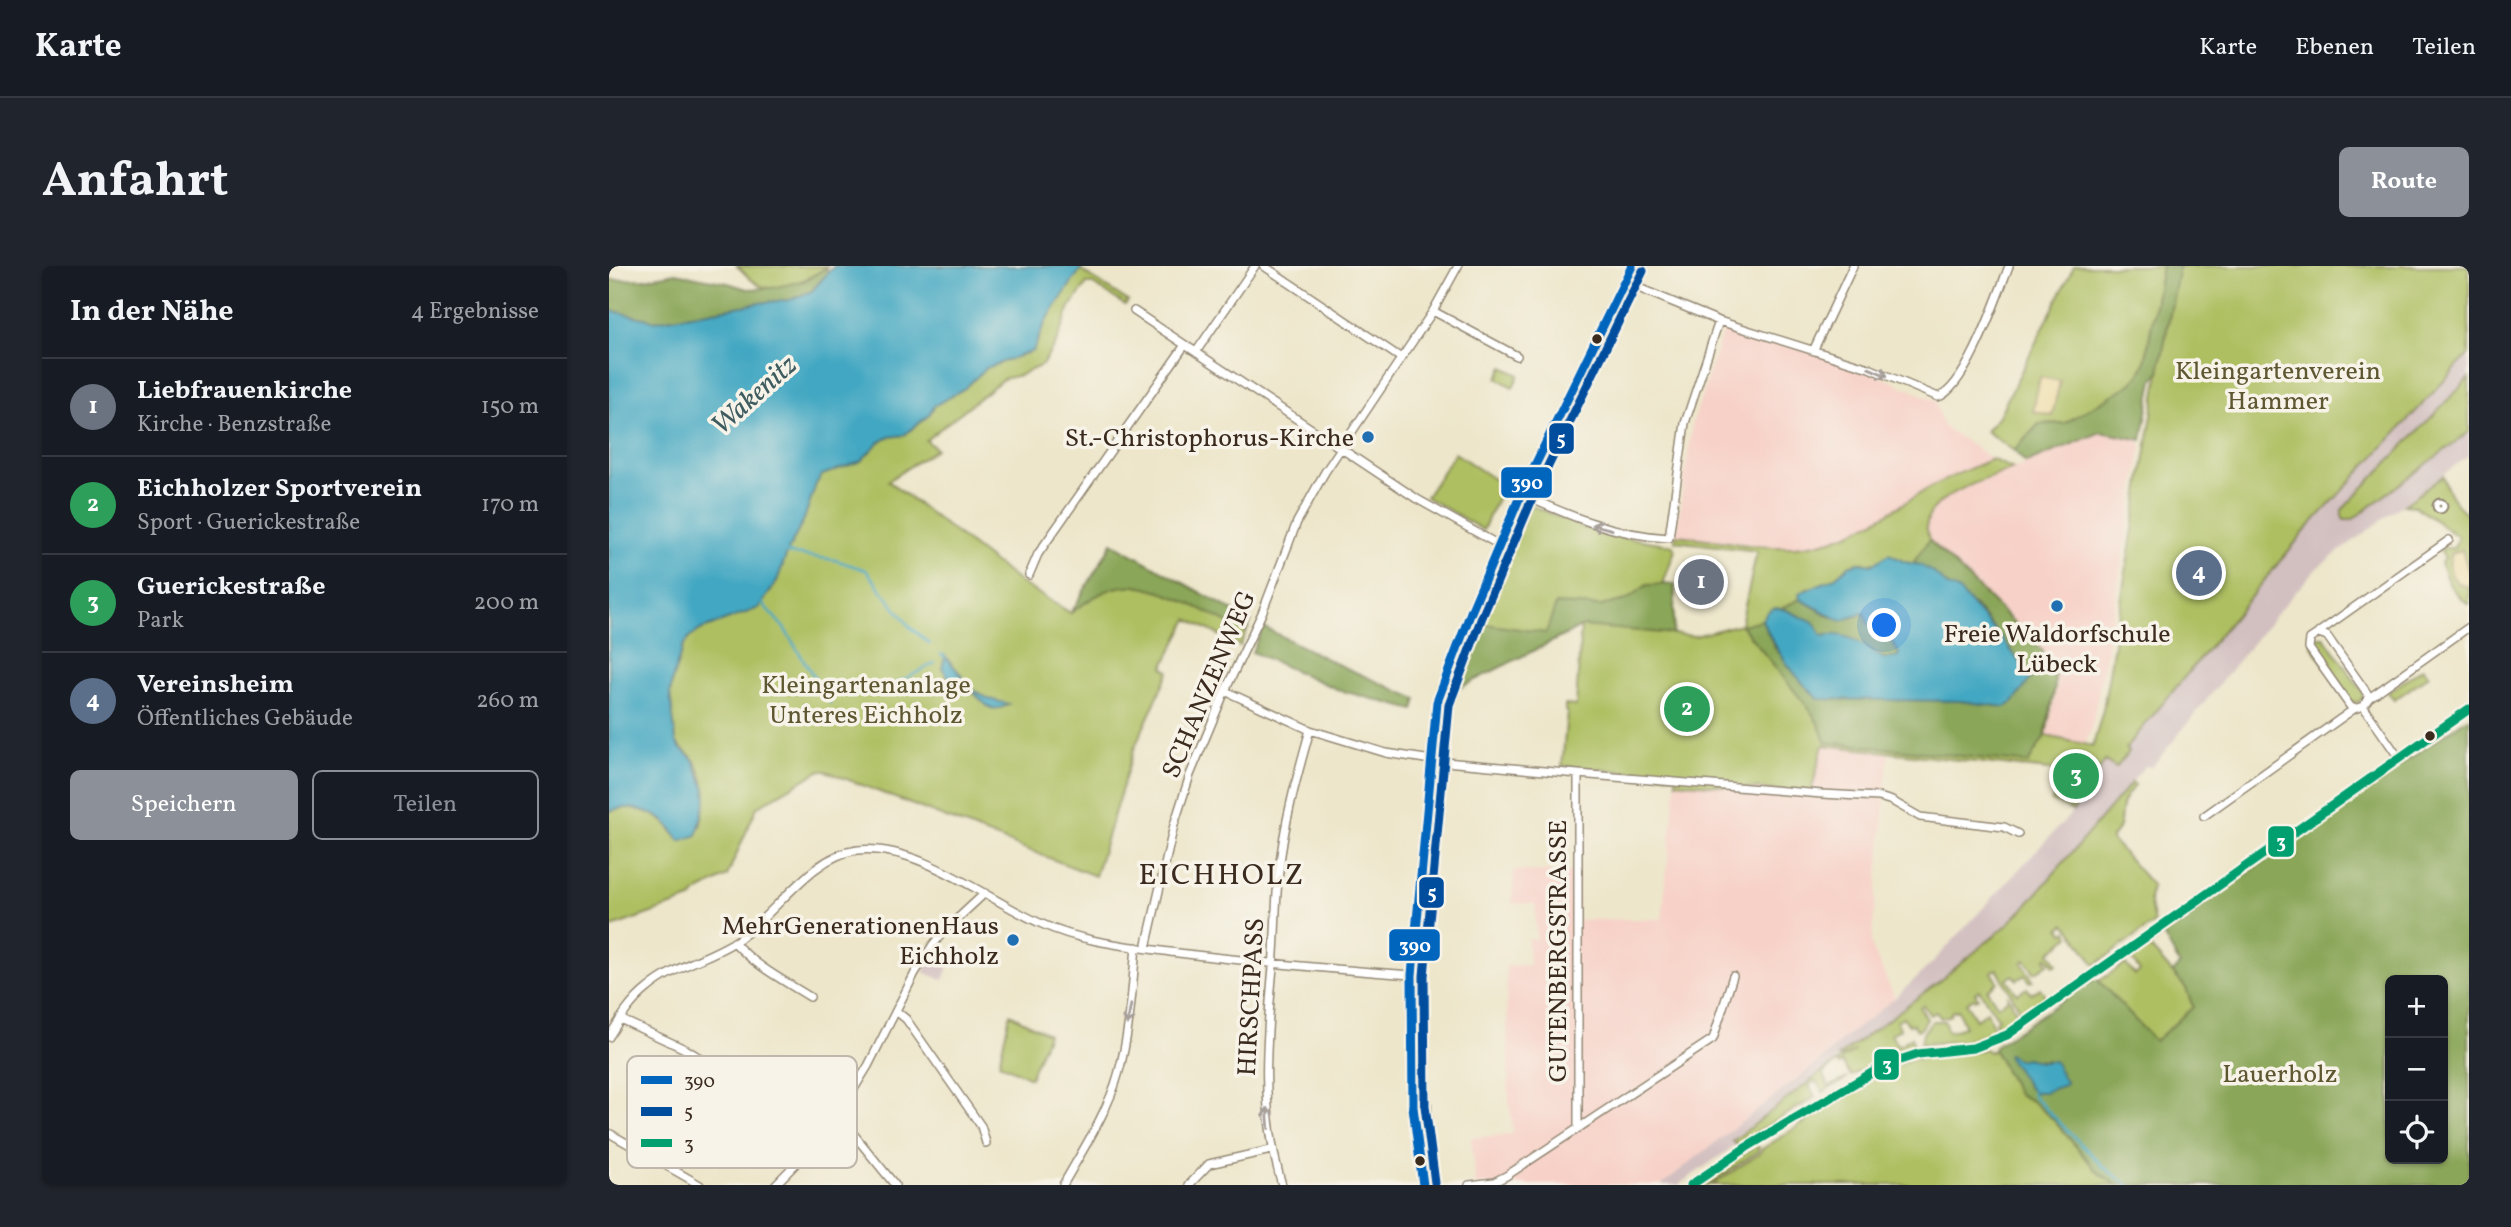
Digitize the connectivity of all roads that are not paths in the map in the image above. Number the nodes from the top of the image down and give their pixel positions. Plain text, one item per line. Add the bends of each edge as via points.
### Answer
1 (1255, 266) edge
2 (1264, 266) edge
3 (1458, 266) edge
4 (1632, 266) edge
5 (1853, 266) edge
6 (2009, 266) edge
7 (1624, 282) junction
8 (1134, 311) dead end
9 (1433, 311) junction
10 (1719, 321) junction
11 (1185, 345) junction
12 (1814, 349) junction
13 (1196, 352) junction
14 (1517, 356) dead end
15 (1401, 358) junction
16 (1340, 449) junction
17 (1521, 494) junction
18 (2449, 540) dead end
19 (1499, 545) junction
20 (1029, 575) dead end
21 (2469, 627) edge
22 (2319, 633) junction
23 (1225, 691) junction
24 (2369, 698) junction
25 (2363, 706) junction
26 (2354, 709) junction
27 (2469, 709) edge
28 (1310, 730) junction
29 (2399, 758) junction
30 (1430, 760) junction
31 (1443, 762) junction
32 (1578, 774) junction
33 (2204, 816) dead end
34 (2018, 834) dead end
35 (985, 893) junction
36 (734, 942) junction
37 (1136, 947) junction
38 (1146, 948) junction
39 (1273, 965) junction
40 (1412, 975) junction
41 (1733, 976) dead end
42 (810, 997) dead end
43 (896, 1012) junction
44 (619, 1019) junction
45 (609, 1037) edge
46 (697, 1056) edge
47 (857, 1084) edge
48 (1578, 1128) junction
49 (609, 1133) edge
50 (857, 1138) edge
51 (627, 1143) edge
52 (986, 1143) dead end
53 (1271, 1150) junction
54 (670, 1168) edge
55 (792, 1168) edge
56 (700, 1185) edge
57 (775, 1185) edge
58 (895, 1185) edge
59 (1063, 1185) edge
60 (1189, 1185) edge
61 (1282, 1185) edge
62 (1423, 1185) edge
63 (1434, 1185) edge
64 (1469, 1185) edge
65 (1691, 1185) edge

1 - 13 street
2 - 15 street
3 - 9 street, SCHANZENWEG
4 - 7 main road
5 - 12 street
12 -> 6 street via 1942,396 1967,365
7 - 10 street
7 - 17 main road
8 - 11 street
9 - 14 street
9 - 15 street, SCHANZENWEG
10 - 12 street
10 -> 17 street via 1685,423 1669,538 1591,524
11 - 13 street
11 - 20 street via 1038,554
13 - 16 street
15 - 16 street, SCHANZENWEG
16 - 19 street
16 - 23 street, SCHANZENWEG via 1297,522
17 - 19 main road
18 - 22 street
19 - 30 main road via 1440,690
21 - 24 street
22 - 24 street via 2327,636
22 - 26 street via 2310,639 2309,648
23 - 28 street
23 - 38 street, SCHANZENWEG via 1174,825
24 - 25 street
25 - 26 street
25 - 29 street
26 - 33 street
27 - 29 street
28 - 30 street via 1386,753
28 - 39 street, HIRSCHPASS via 1294,783 1278,873
29 - 65 street via 2007,1035 1973,1048 1918,1054 1885,1065
30 - 31 street
30 - 40 main road
31 - 32 street
31 - 63 street via 1424,1008
32 - 34 street via 1879,797 1920,817 2004,827
32 - 48 street, GUTENBERGSTRASSE
35 - 36 street via 904,857 858,850 819,867
35 - 37 street via 1056,930
35 - 43 street via 932,946
36 - 42 street via 761,967
36 - 44 street via 661,978
37 - 38 street
37 -> 59 street via 1118,1075
38 - 39 street
39 - 40 street
53 -> 39 street, HIRSCHPASS via 1266,1063
40 - 62 main road via 1413,1107
41 - 48 street via 1713,1039
43 - 47 street
43 - 52 street via 906,1019 981,1126
44 - 45 street
44 - 46 street
48 - 64 street via 1498,1181
49 - 51 street
50 - 58 street
53 - 60 street via 1209,1164
53 - 61 street, HIRSCHPASS
54 - 56 street
55 - 57 street

